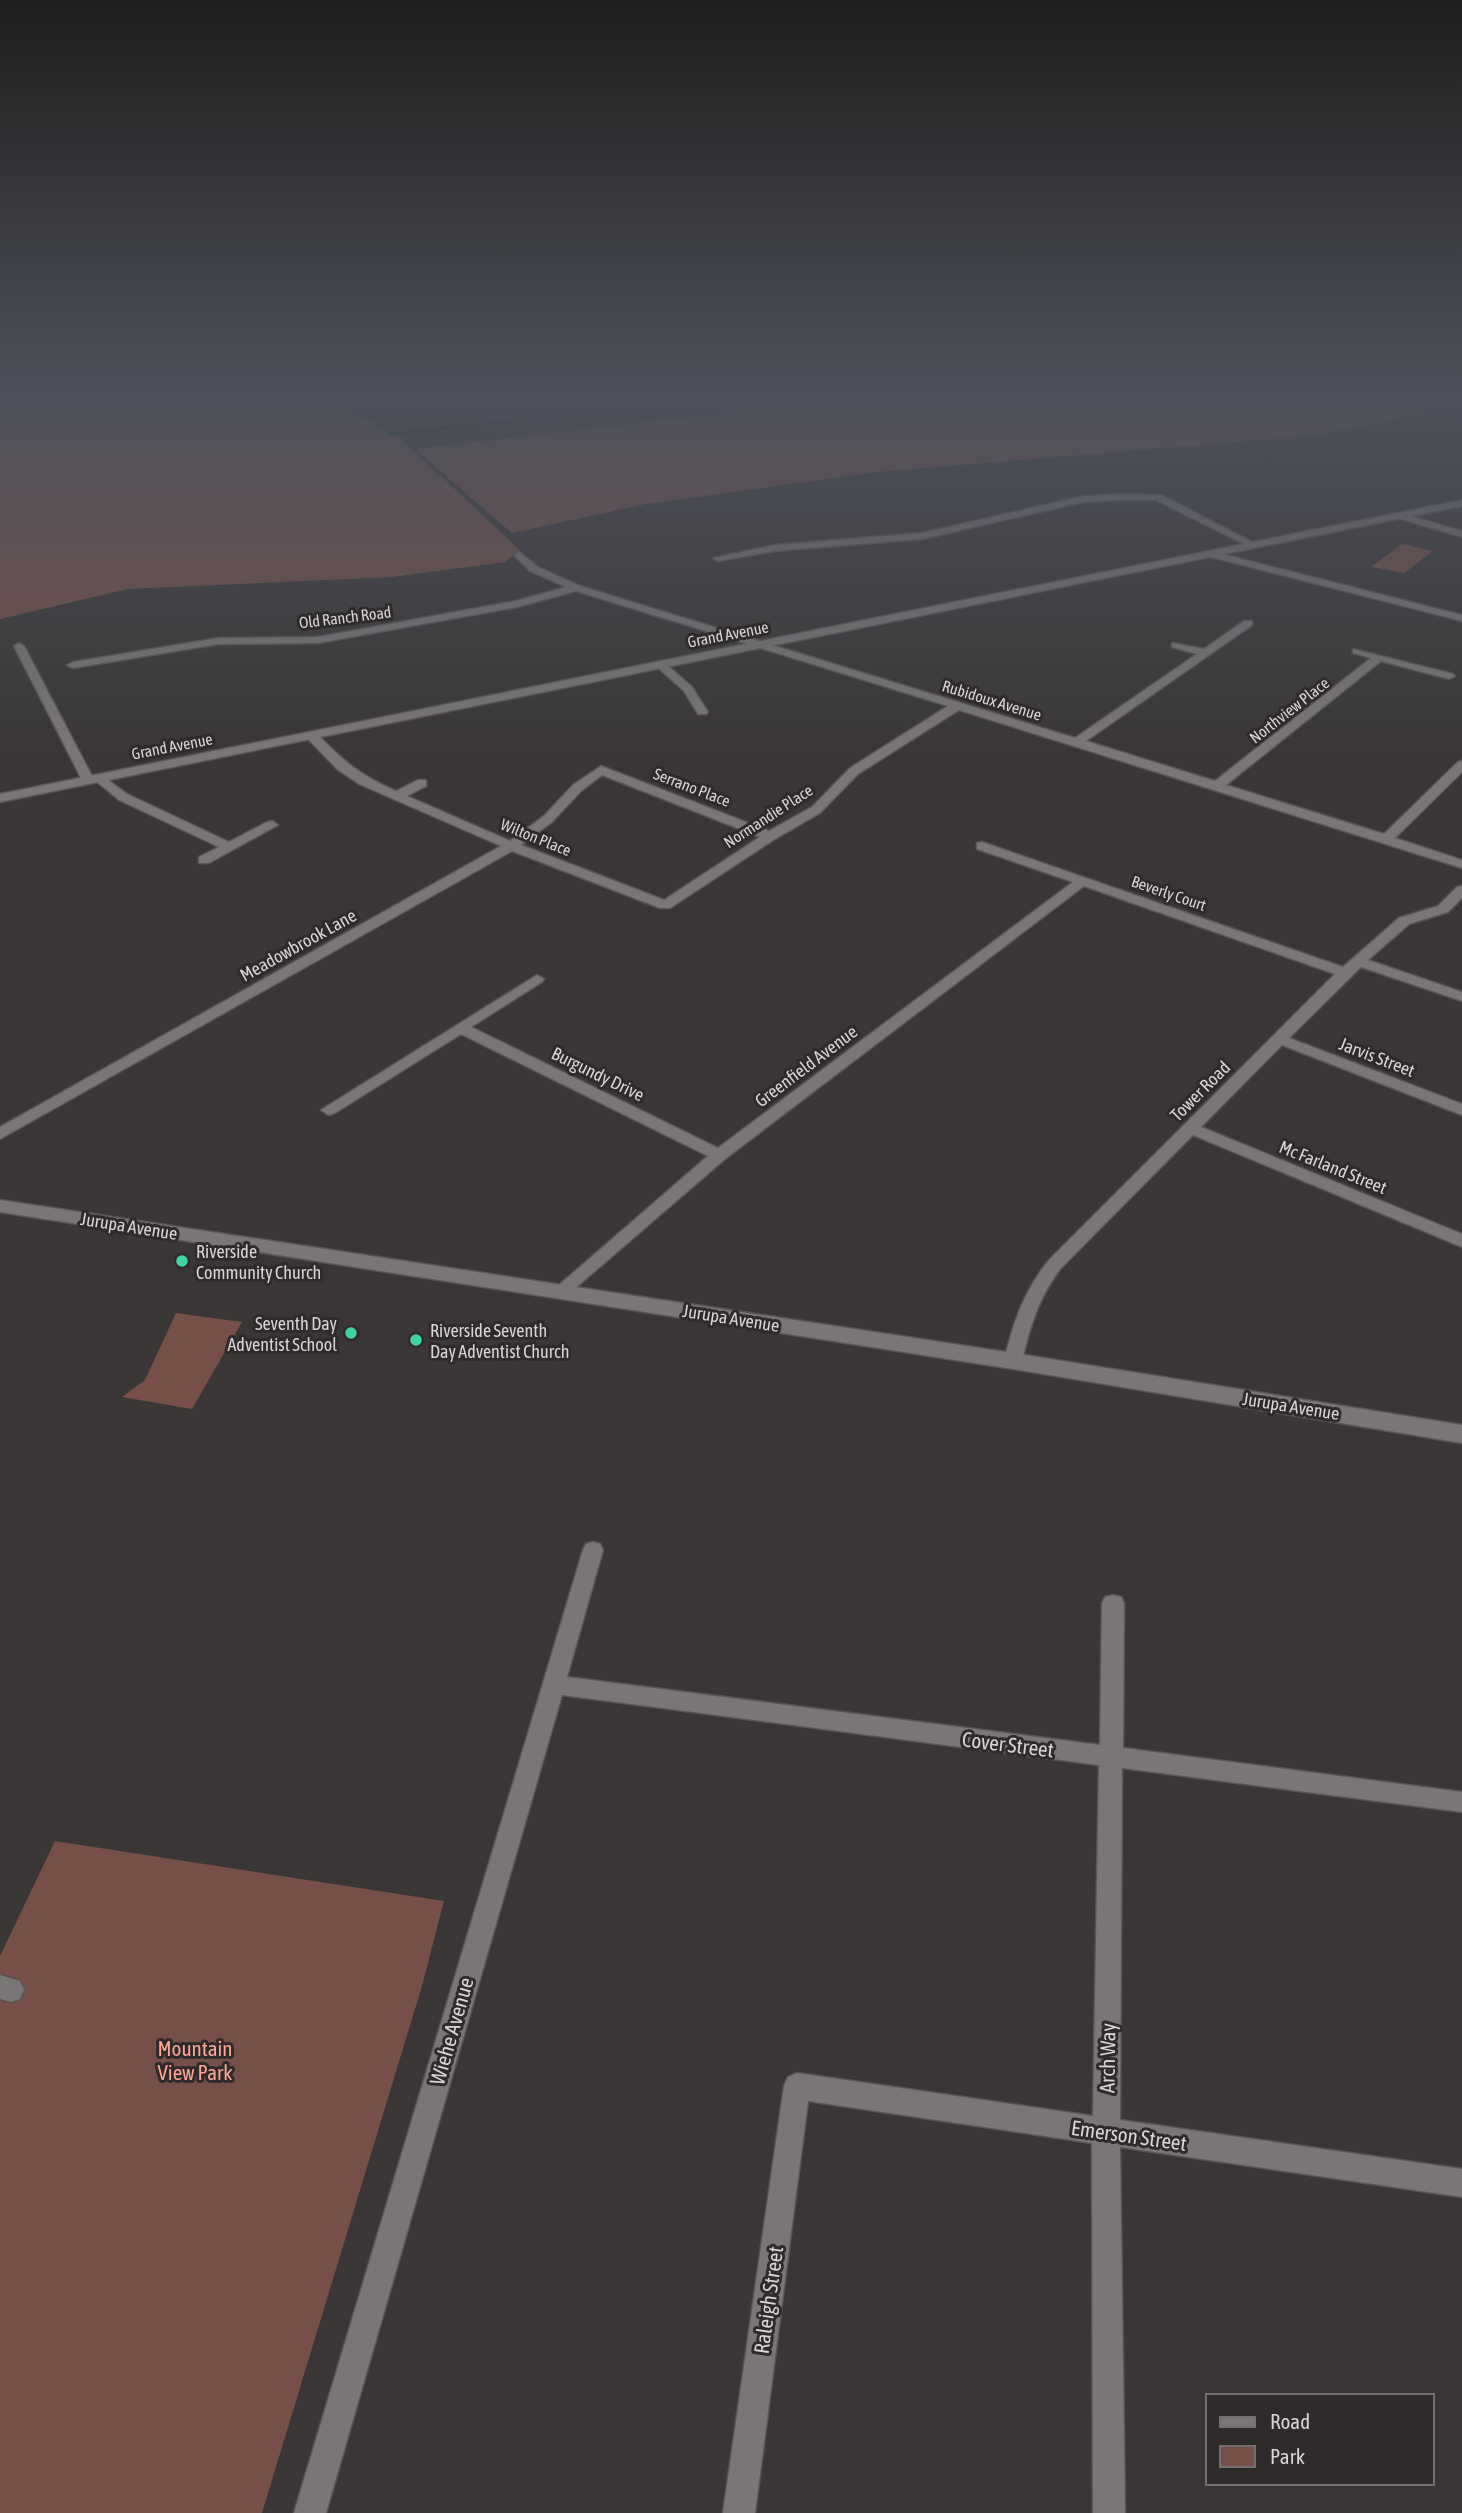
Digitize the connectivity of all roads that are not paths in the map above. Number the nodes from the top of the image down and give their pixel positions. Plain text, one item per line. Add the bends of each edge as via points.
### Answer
1 (1017, 514) edge
2 (1192, 514) edge
3 (1408, 514) edge
4 (1400, 516) junction
5 (1462, 534) edge
6 (1253, 545) junction
7 (1210, 554) junction
8 (519, 555) dead end
9 (718, 558) dead end
10 (576, 588) junction
11 (1462, 618) edge
12 (1248, 623) dead end
13 (763, 645) junction
14 (1176, 645) dead end
15 (19, 646) dead end
16 (1357, 651) dead end
17 (1206, 653) junction
18 (1379, 657) junction
19 (73, 665) dead end
20 (661, 665) junction
21 (1449, 676) dead end
22 (957, 706) junction
23 (702, 712) dead end
24 (312, 736) junction
25 (1076, 743) junction
26 (1462, 765) edge
27 (601, 770) joint
28 (94, 779) junction
29 (422, 783) dead end
30 (1217, 786) junction
31 (396, 796) junction
32 (0, 798) edge
33 (272, 825) dead end
34 (770, 836) junction
35 (1387, 839) junction
36 (511, 846) junction
37 (982, 846) dead end
38 (229, 848) junction
39 (204, 860) dead end
40 (1462, 864) edge
41 (1083, 881) junction
42 (1462, 890) edge
43 (665, 905) joint
44 (1358, 961) junction
45 (1345, 973) junction
46 (537, 979) dead end
47 (1462, 997) edge
48 (461, 1028) junction
49 (1279, 1039) junction
50 (329, 1110) dead end
51 (1462, 1110) edge
52 (1190, 1128) junction
53 (0, 1135) edge
54 (719, 1155) junction
55 (0, 1206) edge
56 (1462, 1241) edge
57 (560, 1292) junction
58 (1013, 1361) junction
59 (1462, 1434) edge
60 (593, 1550) dead end
61 (1113, 1603) dead end
62 (555, 1685) junction
63 (1112, 1758) junction
64 (1462, 1802) edge
65 (797, 2086) joint
66 (1106, 2132) junction
67 (1462, 2183) edge
68 (310, 2513) edge
69 (739, 2513) edge
70 (1109, 2513) edge

1 - 9 street via 922,536 775,548
2 - 6 street
3 - 4 street, Grand Avenue
4 - 5 street
4 - 6 street, Grand Avenue
6 - 7 street, Grand Avenue
7 - 11 street
7 - 13 street, Grand Avenue
8 - 10 street, Rubidoux Avenue via 534,569
10 - 13 street, Rubidoux Avenue
10 - 19 street, Old Ranch Road via 361,634 318,640 219,641
12 - 17 street
13 - 20 street, Grand Avenue
13 - 22 street, Rubidoux Avenue
14 - 17 street
15 - 28 street
16 - 18 street
17 - 25 street
18 - 21 street
18 - 30 street, Northview Place
20 - 23 street via 688,689
20 - 24 street, Grand Avenue
22 - 25 street, Rubidoux Avenue
22 - 34 street, Normandie Place via 854,771 816,810
24 - 28 street, Grand Avenue
24 - 31 street, Wilton Place via 352,774
25 - 30 street, Rubidoux Avenue
26 - 35 street
27 - 34 street, Serrano Place
27 - 36 street, Meadowbrook Lane
28 - 32 street, Grand Avenue
28 - 38 street
29 - 31 street
30 - 35 street, Rubidoux Avenue
31 - 36 street, Wilton Place
33 - 38 street
34 - 43 street, Normandie Place
35 - 40 street, Rubidoux Avenue
36 - 43 street, Wilton Place
36 - 53 street, Meadowbrook Lane
37 - 41 street, Beverly Court
38 - 39 street
41 - 45 street, Beverly Court
41 - 54 street, Greenfield Avenue
42 - 44 street, Tower Road via 1443,909 1404,921
44 - 45 street, Tower Road
44 - 47 street
45 - 49 street, Tower Road
46 - 48 street
48 - 50 street
48 - 54 street, Burgundy Drive
49 - 51 street, Jarvis Street
49 - 52 street, Tower Road
52 - 56 street, Mc Farland Street
52 - 58 street, Tower Road via 1038,1285 1026,1308
54 - 57 street, Greenfield Avenue
55 - 57 street, Jurupa Avenue
57 - 58 street, Jurupa Avenue
58 - 59 street, Jurupa Avenue
60 - 62 street, Wiehe Avenue
61 - 63 street, Arch Way
62 - 63 street, Cover Street
62 - 68 street, Wiehe Avenue
63 - 64 street, Cover Street
63 - 66 street, Arch Way
65 - 66 street, Emerson Street
65 - 69 street, Raleigh Street
66 - 67 street, Emerson Street
66 - 70 street, Arch Way

